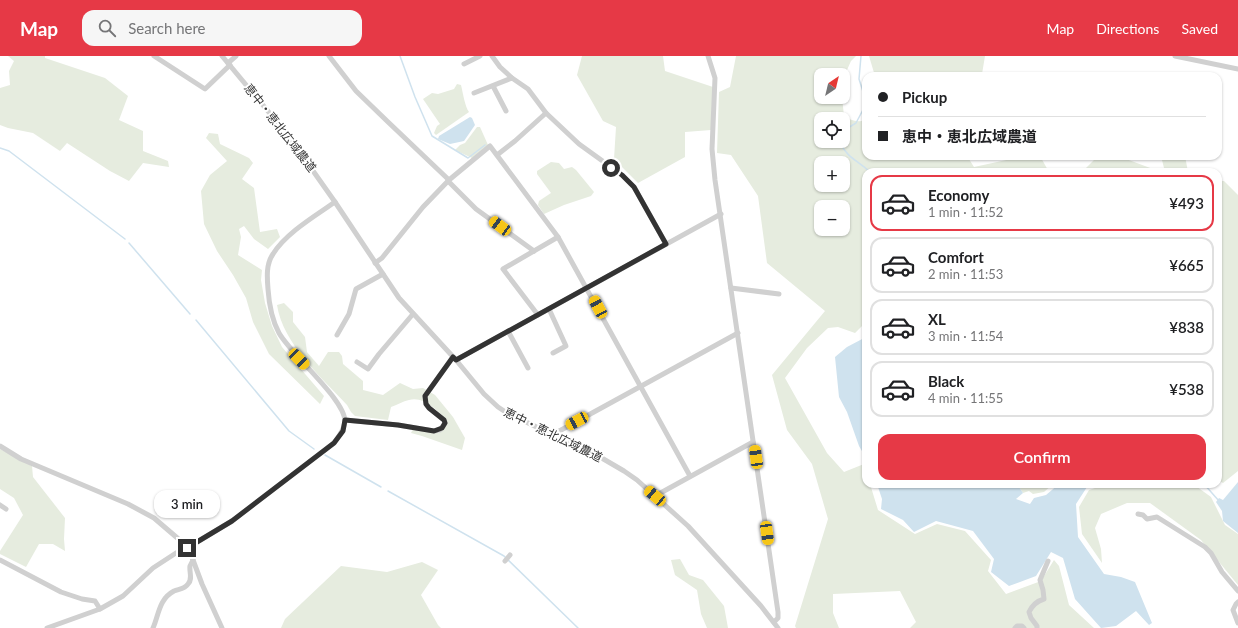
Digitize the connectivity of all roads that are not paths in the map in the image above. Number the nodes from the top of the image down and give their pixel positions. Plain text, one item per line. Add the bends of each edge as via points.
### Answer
1 (154, 56) edge
2 (222, 56) edge
3 (236, 56) edge
4 (329, 56) edge
5 (480, 56) edge
6 (492, 56) edge
7 (708, 56) edge
8 (1175, 56) edge
9 (229, 64) junction
10 (464, 64) dead end
11 (1238, 69) edge
12 (512, 78) junction
13 (492, 86) junction
14 (474, 93) dead end
15 (506, 111) dead end
16 (546, 113) junction
17 (497, 155) junction
18 (448, 181) junction
19 (335, 202) junction
20 (721, 214) junction
21 (558, 237) junction
22 (666, 244) junction
23 (534, 251) junction
24 (375, 263) junction
25 (383, 274) junction
26 (731, 288) junction
27 (586, 289) junction
28 (779, 294) dead end
29 (549, 309) junction
30 (413, 314) junction
31 (538, 314) junction
32 (508, 331) junction
33 (738, 333) junction
34 (337, 335) dead end
35 (553, 353) dead end
36 (455, 359) junction
37 (357, 362) dead end
38 (528, 368) dead end
39 (640, 387) junction
40 (345, 420) junction
41 (552, 435) junction
42 (754, 442) junction
43 (0, 446) edge
44 (690, 476) junction
45 (655, 496) junction
46 (0, 505) edge
47 (6, 509) dead end
48 (1138, 514) dead end
49 (187, 548) junction
50 (509, 555) dead end
51 (0, 560) edge
52 (193, 560) junction
53 (505, 561) dead end
54 (1048, 561) dead end
55 (1238, 591) edge
56 (1238, 602) edge
57 (100, 609) junction
58 (774, 622) junction
59 (1238, 623) edge
60 (47, 628) edge
61 (153, 628) edge
62 (222, 628) edge
63 (778, 628) edge
64 (1015, 628) edge
65 (1024, 628) edge
66 (1037, 628) edge

1 - 9 street via 205,89
2 - 9 street, 恵中・恵北広域農道
3 - 9 street
4 - 18 street via 356,90
5 - 10 street
6 - 12 street
7 - 20 street via 715,78 712,149
8 - 11 street
9 - 19 street, 恵中・恵北広域農道 via 287,134
12 - 13 street
12 - 16 street via 528,89
13 - 14 street
13 - 15 street
16 - 17 street
16 - 22 street via 579,144 622,175 634,187
17 - 18 street via 490,146
17 - 21 street
18 - 23 street via 476,209
18 - 24 street
19 - 24 street, 恵中・恵北広域農道
19 - 40 street via 293,232 278,247 270,259 267,276 268,297 279,333 337,401
20 - 22 street
20 - 26 street
21 - 23 street
21 - 27 street
22 - 27 street
23 - 31 street via 503,269
24 - 25 street, 恵中・恵北広域農道
25 - 30 street, 恵中・恵北広域農道
25 - 34 street via 356,289 349,314
26 - 28 street
26 - 33 street
27 - 29 street
27 - 39 street
29 - 31 street
29 - 35 street via 566,346
30 - 36 street, 恵中・恵北広域農道
30 - 37 street via 368,369
31 - 32 street
32 - 36 street
32 - 38 street
33 - 39 street
33 - 42 street
36 - 40 street via 425,396 429,408 444,420 445,423 440,430
36 - 41 street, 恵中・恵北広域農道 via 498,407
39 - 41 street
39 - 44 street
40 - 49 street via 343,431 334,443 232,521
41 - 45 street, 恵中・恵北広域農道 via 624,471
42 - 44 street
42 - 58 street via 778,612 778,618
43 - 49 street via 21,458 143,511
44 - 45 street
45 - 58 street, 恵中・恵北広域農道 via 688,526
46 - 47 street
48 - 55 street via 1147,519 1157,517 1206,547
49 - 52 street
49 - 57 street via 152,568 123,596
50 - 53 street
51 - 57 street via 61,592 95,601
52 - 61 street via 189,584 169,594 164,600
52 - 62 street
54 - 66 street via 1040,580 1044,599 1038,601 1029,612
56 - 59 street via 1233,610
57 - 60 street
58 - 63 street, 恵中・恵北広域農道
64 - 65 street

